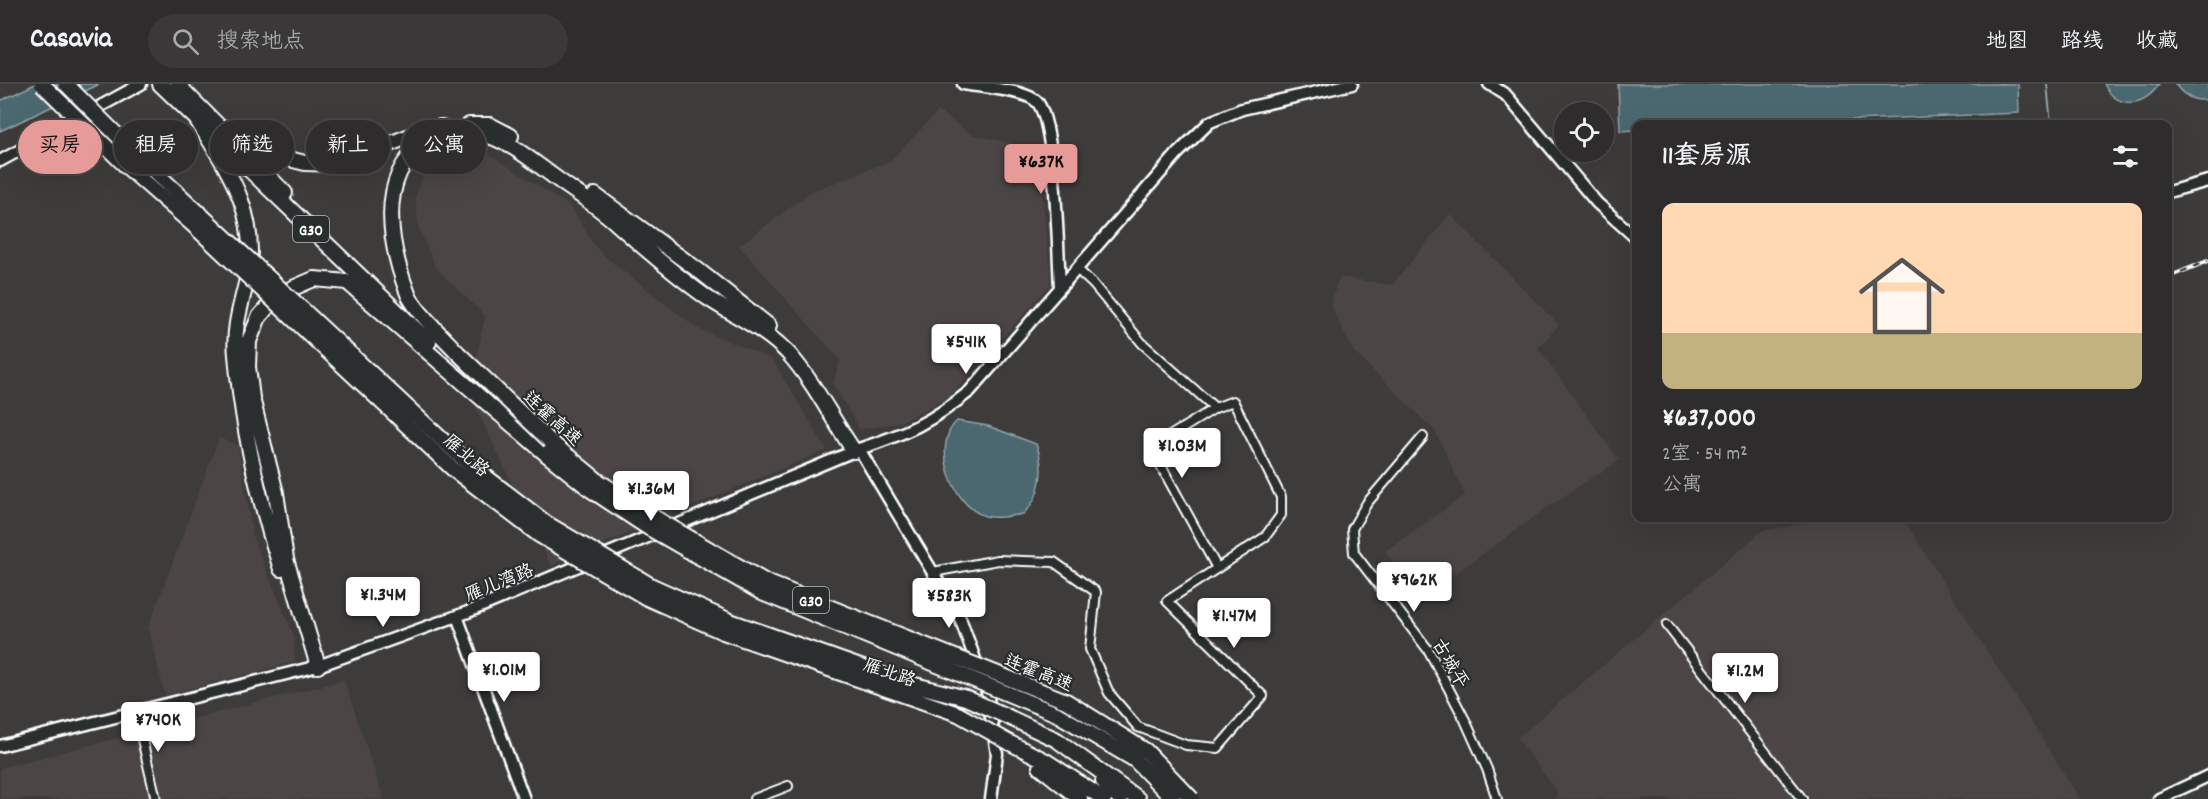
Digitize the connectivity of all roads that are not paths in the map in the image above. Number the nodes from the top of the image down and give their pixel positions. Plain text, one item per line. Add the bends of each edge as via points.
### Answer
1 (42, 84) edge
2 (66, 84) edge
3 (141, 84) edge
4 (160, 84) edge
5 (963, 84) edge
6 (1352, 84) edge
7 (1489, 84) edge
8 (178, 90) edge
9 (196, 120) edge
10 (214, 120) edge
11 (198, 122) edge
12 (198, 123) edge
13 (294, 160) edge
14 (0, 161) edge
15 (267, 174) edge
16 (2208, 181) edge
17 (2172, 191) edge
18 (1632, 234) edge
19 (1077, 270) junction
20 (1060, 288) junction
21 (450, 359) junction
22 (1215, 408) junction
23 (1423, 437) dead end
24 (856, 450) junction
25 (1217, 568) junction
26 (933, 572) junction
27 (457, 616) junction
28 (1667, 625) dead end
29 (314, 668) junction
30 (136, 714) junction
31 (1004, 715) junction
32 (1010, 742) junction
33 (0, 746) edge
34 (2208, 776) edge
35 (788, 786) dead end
36 (156, 799) edge
37 (524, 799) edge
38 (754, 799) edge
39 (991, 799) edge
40 (1071, 799) edge
41 (1080, 799) edge
42 (1104, 799) edge
43 (1120, 799) edge
44 (1138, 799) edge
45 (1173, 799) edge
46 (1192, 799) edge
47 (1497, 799) edge
48 (1802, 799) edge
49 (2158, 799) edge

1 - 32 highway, 雁北路, bridge via 454,470 539,535 645,597 723,632 958,714
2 - 31 highway, 雁北路, bridge via 464,460 546,524 652,586 730,621 903,682 966,698
3 - 14 main road
4 - 8 highway, 连霍高速 / G30
5 - 20 main road via 1028,95 1037,102 1045,126 1055,191
6 - 19 main road, 雁儿湾路 via 1242,109 1210,122 1178,153
7 - 18 main road via 1506,95 1597,203
8 - 9 highway, 连霍高速 / G30
8 - 10 highway, 连霍高速 / G30
11 - 21 highway, 连霍高速 / G30
12 - 29 highway via 235,182 247,217 247,279 235,325 239,384 260,497
13 - 24 highway via 338,164 438,128 490,125 507,133 698,270 785,340 812,374
15 - 21 highway, 连霍高速 / G30
16 - 17 main road
19 - 20 main road, 雁儿湾路
19 - 22 street via 1142,344
20 - 24 main road, 雁儿湾路 via 970,391 953,405 910,432
21 - 24 highway via 408,297 394,244 391,204 399,174 417,149 432,137 460,131 496,138 521,153 706,296 756,325 801,370
21 - 29 highway via 347,282 314,279 279,294 259,317 249,341 252,398
21 - 45 highway, 连霍高速 / G30, bridge via 546,454 646,527 762,593 1057,714 1135,760
21 - 46 highway, 连霍高速 / G30, bridge via 597,480 650,515 766,582 1066,701 1146,751
22 - 25 street via 1154,446 1155,455
22 - 25 street via 1233,401 1281,498 1281,515 1265,537
23 - 47 street, 古城平 via 1367,503 1352,529 1354,554 1428,651 1465,720
24 - 26 main road via 874,471
24 - 27 main road, 雁儿湾路
25 - 26 street via 1167,601 1263,696 1218,748 1186,746 1138,727 1109,693 1090,649 1096,592 1054,562 998,560
26 - 39 main road via 960,618 987,692 997,754
27 - 29 main road, 雁儿湾路
27 - 37 main road
28 - 48 street
29 - 30 main road, 雁儿湾路
30 - 33 main road, 雁儿湾路
30 - 36 street
31 - 43 highway via 1104,781
31 - 44 highway via 1057,740
32 - 40 highway
32 - 41 highway
32 - 42 highway
34 - 49 main road
35 - 38 street

